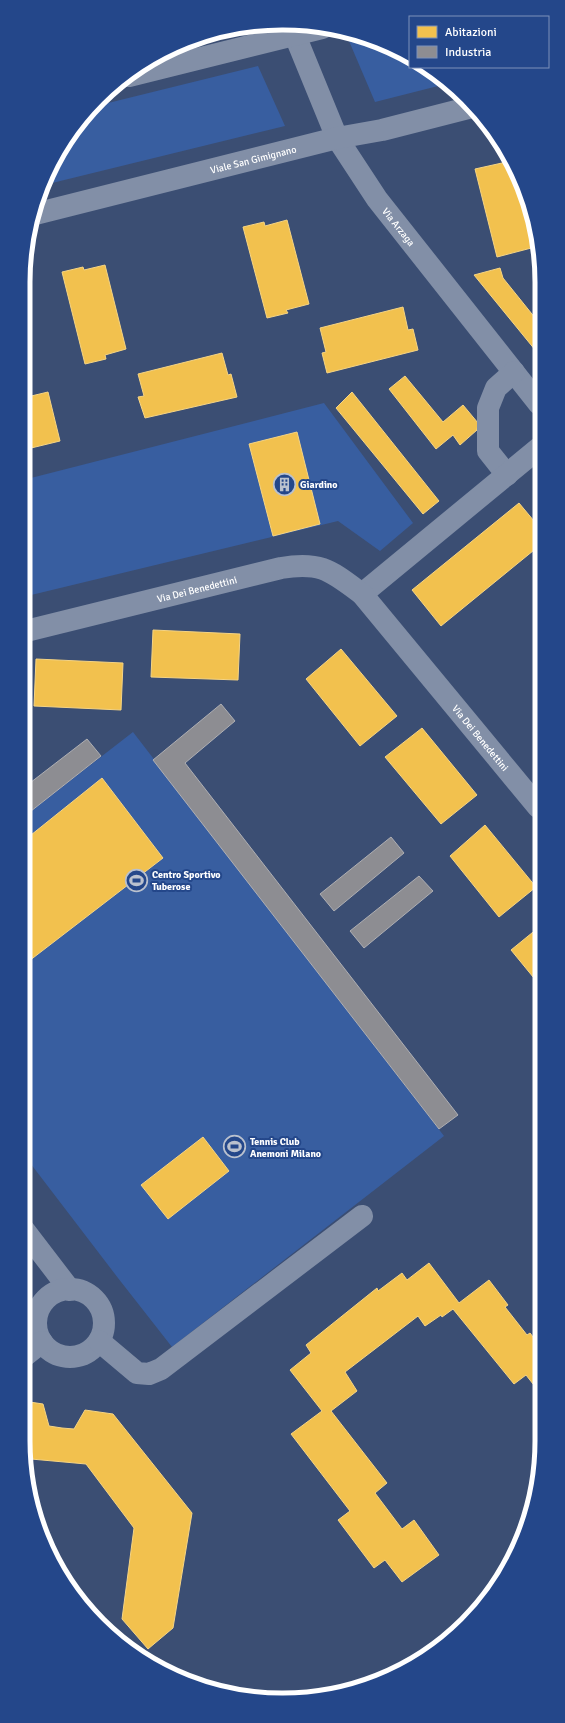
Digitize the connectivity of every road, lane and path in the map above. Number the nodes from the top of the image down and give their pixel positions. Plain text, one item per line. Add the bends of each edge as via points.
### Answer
1 (293, 31) edge
2 (144, 72) edge
3 (466, 109) edge
4 (337, 138) junction
5 (40, 213) edge
6 (514, 372) junction
7 (535, 399) edge
8 (535, 451) edge
9 (507, 475) junction
10 (362, 594) junction
11 (30, 630) edge
12 (535, 803) edge
13 (362, 1216) dead end
14 (30, 1238) edge
15 (70, 1290) junction
16 (99, 1341) junction
17 (42, 1342) junction
18 (30, 1351) edge

1 - 2 street
1 - 4 street, Via Arzaga
3 - 4 street, Viale San Gimignano
4 - 5 street, Viale San Gimignano
4 - 6 street, Via Arzaga via 377,199
6 - 7 street, Via Arzaga
6 - 9 street via 496,388 488,408 488,451
8 - 9 street
9 - 10 street
10 - 11 street, Via Dei Benedettini via 331,571 314,565 298,565
10 - 12 street, Via Dei Benedettini
13 - 16 street via 161,1369 149,1374 138,1373
14 - 15 street
15 - 16 street via 90,1296 101,1309 104,1326
15 - 17 street via 56,1293 41,1307 36,1327
16 - 17 street via 86,1353 70,1357 55,1353
17 - 18 street

